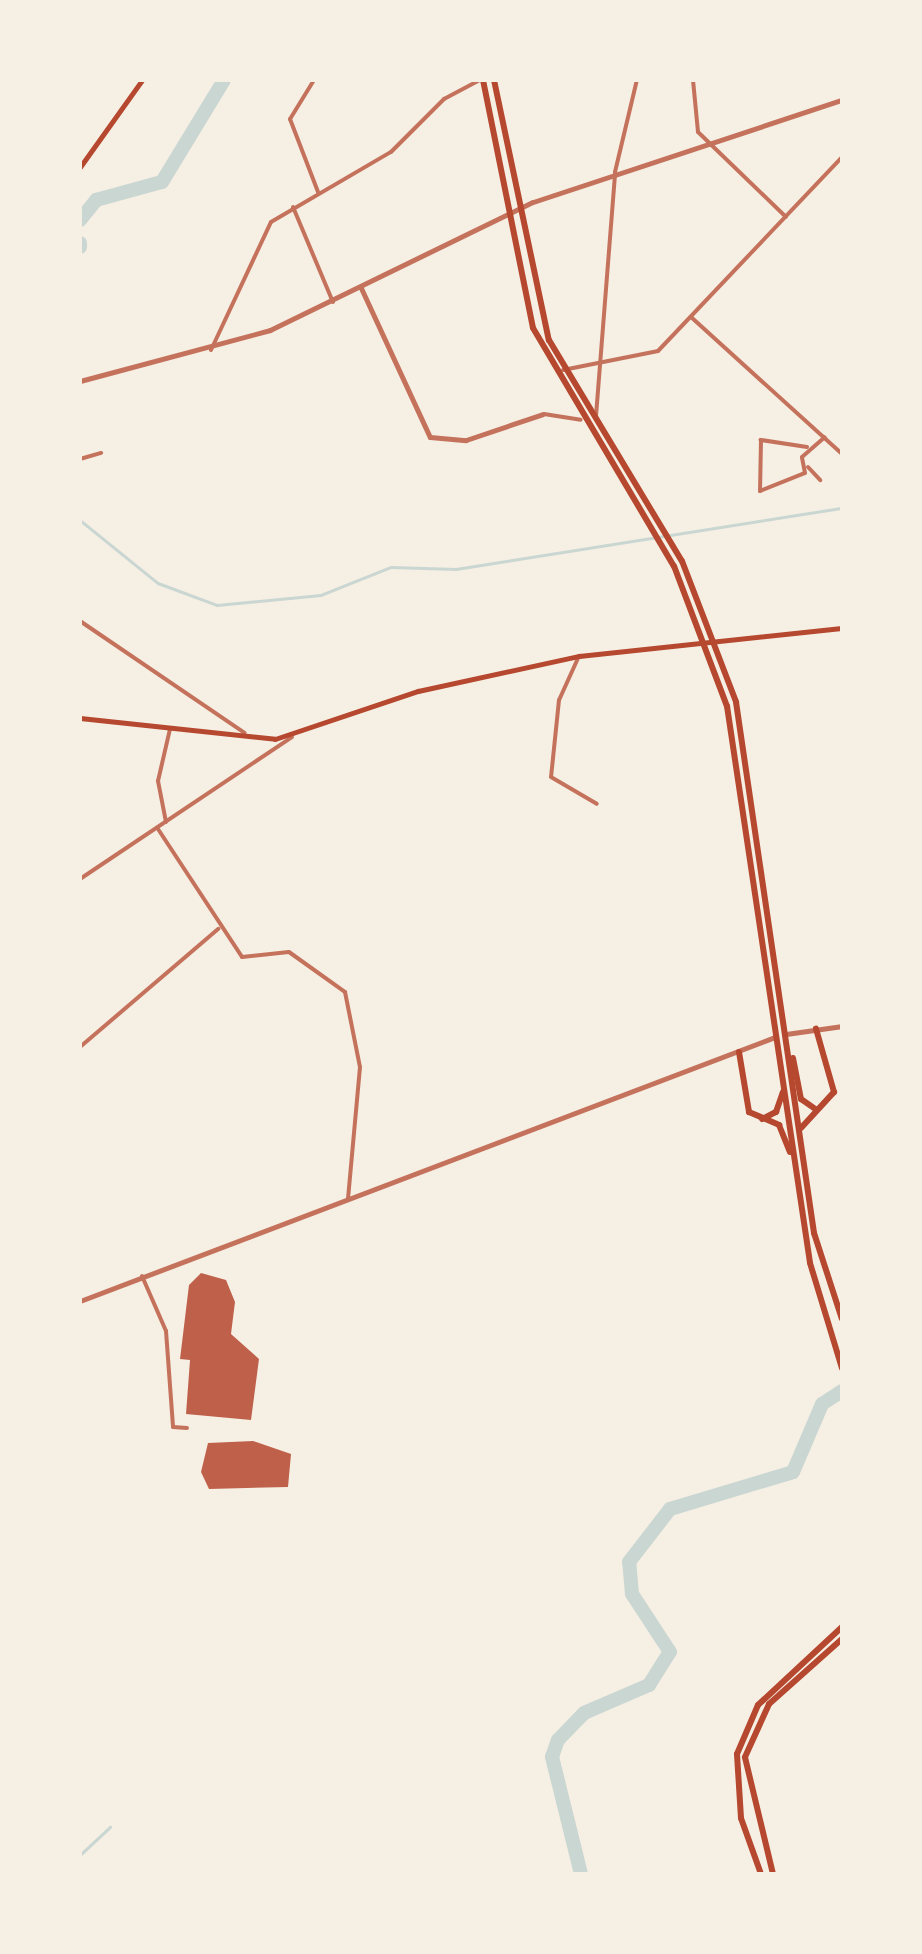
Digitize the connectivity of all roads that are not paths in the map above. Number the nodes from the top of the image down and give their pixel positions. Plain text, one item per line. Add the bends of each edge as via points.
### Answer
1 (142, 80) edge
2 (314, 80) edge
3 (481, 80) edge
4 (494, 80) edge
5 (638, 80) edge
6 (693, 80) edge
7 (842, 100) edge
8 (709, 142) junction
9 (842, 157) edge
10 (80, 166) edge
11 (615, 172) junction
12 (318, 192) junction
13 (293, 207) junction
14 (518, 208) junction
15 (506, 214) junction
16 (786, 218) junction
17 (360, 288) junction
18 (334, 302) junction
19 (691, 317) junction
20 (211, 350) junction
21 (604, 364) junction
22 (563, 370) junction
23 (80, 381) edge
24 (544, 414) joint
25 (581, 420) junction
26 (595, 421) junction
27 (825, 437) junction
28 (807, 447) junction
29 (101, 453) dead end
30 (842, 454) edge
31 (80, 459) edge
32 (808, 467) junction
33 (820, 480) dead end
34 (80, 621) edge
35 (842, 628) edge
36 (706, 638) junction
37 (717, 638) junction
38 (579, 656) junction
39 (80, 718) edge
40 (170, 729) junction
41 (292, 737) junction
42 (253, 739) junction
43 (597, 804) dead end
44 (166, 824) junction
45 (158, 829) junction
46 (80, 879) edge
47 (218, 929) junction
48 (779, 1018) junction
49 (842, 1026) edge
50 (816, 1029) junction
51 (80, 1046) edge
52 (786, 1047) junction
53 (738, 1052) junction
54 (784, 1088) junction
55 (822, 1110) junction
56 (760, 1119) junction
57 (800, 1134) junction
58 (796, 1166) junction
59 (348, 1199) junction
60 (142, 1276) junction
61 (80, 1301) edge
62 (842, 1319) edge
63 (842, 1368) edge
64 (187, 1428) dead end
65 (842, 1627) edge
66 (842, 1639) edge
67 (762, 1874) edge
68 (773, 1874) edge

1 - 10 main road
2 - 12 street via 290,119
3 - 12 street via 444,98 391,152
3 - 15 highway
4 - 14 highway
5 - 11 street
6 - 8 street via 698,132
7 - 8 street
8 - 11 street
8 - 16 street
9 - 16 street
11 - 14 street
11 - 21 street
12 - 13 street
13 - 18 street
13 - 20 street via 257,242
14 - 15 street
14 - 22 highway
15 - 17 street
15 - 25 highway via 533,328
16 - 19 street
17 - 18 street
17 - 24 street via 441,444
18 - 20 street
19 - 21 street via 646,358
19 - 27 street
20 - 23 street
21 - 22 street
21 - 26 street
22 - 26 highway
24 - 25 street
25 - 36 highway via 674,566
26 - 37 highway via 668,534
27 - 28 street
27 - 30 street
28 - 32 street
28 - 32 street via 761,440 760,491
29 - 31 street
32 - 33 street
34 - 42 street
35 - 37 main road
36 - 37 main road
36 - 38 main road
36 - 48 highway via 732,730
37 - 48 highway via 747,756
38 - 41 main road via 418,691
38 - 43 street via 559,700 552,777
39 - 40 main road
40 - 42 main road
40 - 44 street via 158,781
41 - 42 main road
41 - 44 street
44 - 45 street
45 - 46 street
45 - 47 street
47 - 51 street
47 - 59 street via 242,957 290,952 344,992 360,1067
48 - 52 highway
48 - 52 highway
49 - 50 street
50 - 53 street
50 - 55 highway via 834,1092
52 - 54 highway
52 - 55 highway via 801,1099
52 - 57 highway
53 - 56 highway via 749,1112
53 - 59 street
54 - 56 highway via 776,1112
54 - 58 highway
55 - 57 highway
56 - 58 highway via 782,1129
57 - 62 highway
58 - 63 highway via 819,1305
59 - 60 street
60 - 61 street
60 - 64 street via 166,1332 172,1427
65 - 67 highway via 758,1705 737,1754 741,1818
66 - 68 highway via 769,1704 745,1757

